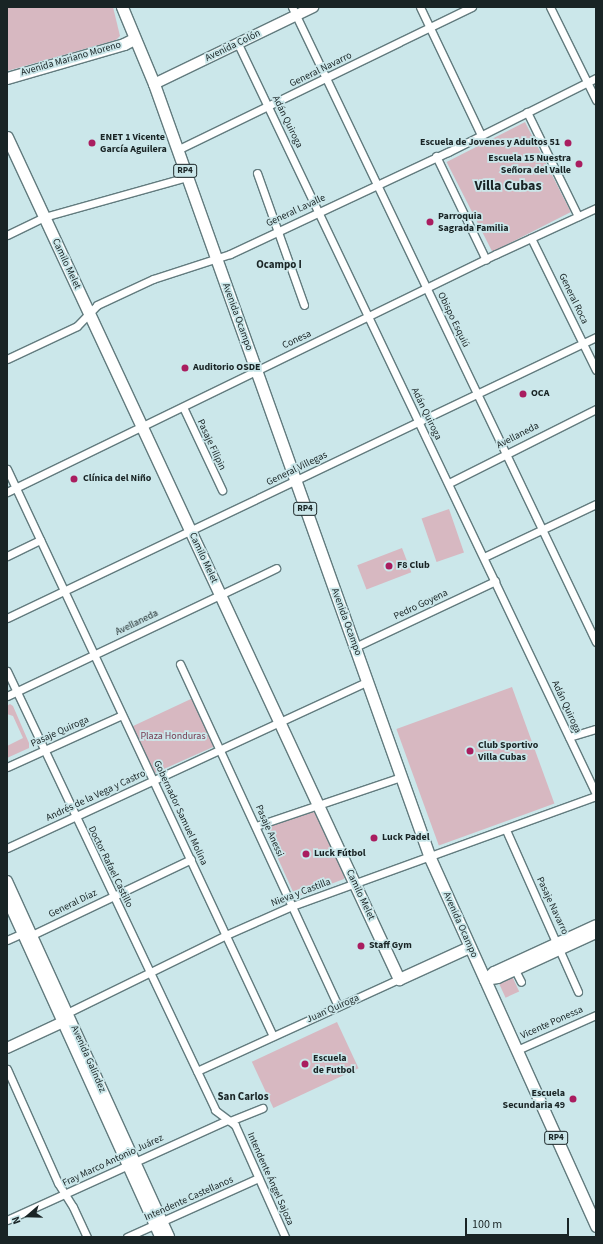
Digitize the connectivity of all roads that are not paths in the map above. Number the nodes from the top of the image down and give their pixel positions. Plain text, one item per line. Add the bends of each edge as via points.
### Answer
1 (122, 7) edge
2 (313, 7) edge
3 (420, 7) edge
4 (472, 7) edge
5 (550, 7) edge
6 (294, 11) edge
7 (430, 28) junction
8 (134, 39) junction
9 (238, 44) junction
10 (7, 78) edge
11 (596, 78) edge
12 (326, 79) junction
13 (587, 82) junction
14 (154, 84) junction
15 (596, 100) edge
16 (269, 107) junction
17 (527, 112) junction
18 (481, 135) junction
19 (7, 137) edge
20 (177, 150) junction
21 (436, 156) junction
22 (257, 172) dead end
23 (187, 177) junction
24 (377, 184) junction
25 (596, 208) edge
26 (319, 212) junction
27 (44, 216) junction
28 (578, 216) junction
29 (278, 231) junction
30 (7, 235) edge
31 (531, 238) junction
32 (215, 258) junction
33 (486, 260) junction
34 (427, 288) junction
35 (304, 306) dead end
36 (89, 312) junction
37 (369, 318) junction
38 (596, 337) edge
39 (583, 343) junction
40 (7, 359) edge
41 (256, 370) junction
42 (596, 370) edge
43 (478, 393) junction
44 (183, 407) junction
45 (596, 409) edge
46 (419, 422) junction
47 (141, 428) junction
48 (506, 453) junction
49 (7, 469) edge
50 (296, 481) junction
51 (449, 483) junction
52 (16, 488) junction
53 (222, 490) dead end
54 (7, 492) edge
55 (596, 504) edge
56 (543, 529) junction
57 (190, 531) junction
58 (40, 540) junction
59 (7, 556) edge
60 (484, 557) junction
61 (276, 568) dead end
62 (495, 581) junction
63 (64, 591) junction
64 (220, 595) junction
65 (7, 618) edge
66 (596, 621) edge
67 (588, 624) junction
68 (596, 642) edge
69 (355, 647) junction
70 (94, 656) junction
71 (180, 664) dead end
72 (7, 671) edge
73 (367, 682) junction
74 (17, 691) junction
75 (7, 696) edge
76 (122, 715) junction
77 (280, 720) junction
78 (596, 729) edge
79 (569, 737) junction
80 (221, 748) junction
81 (43, 750) junction
82 (7, 767) edge
83 (401, 777) junction
84 (153, 780) junction
85 (596, 795) edge
86 (319, 804) junction
87 (74, 817) junction
88 (256, 826) junction
89 (506, 830) junction
90 (7, 848) edge
91 (430, 858) junction
92 (191, 859) junction
93 (7, 881) edge
94 (355, 884) junction
95 (113, 895) junction
96 (7, 899) edge
97 (292, 906) junction
98 (596, 925) edge
99 (596, 933) edge
100 (27, 934) junction
101 (226, 935) junction
102 (7, 940) edge
103 (558, 946) junction
104 (469, 947) junction
105 (515, 970) junction
106 (150, 972) junction
107 (399, 979) junction
108 (484, 980) junction
109 (521, 982) dead end
110 (578, 992) dead end
111 (338, 1006) junction
112 (596, 1015) edge
113 (63, 1017) junction
114 (272, 1036) junction
115 (7, 1040) edge
116 (7, 1048) edge
117 (516, 1050) junction
118 (7, 1069) edge
119 (197, 1071) junction
120 (262, 1108) dead end
121 (215, 1110) junction
122 (229, 1120) junction
123 (212, 1127) junction
124 (131, 1164) junction
125 (258, 1178) junction
126 (65, 1194) junction
127 (7, 1220) edge
128 (159, 1224) junction
129 (596, 1226) edge
130 (86, 1237) edge
131 (127, 1237) edge
132 (160, 1237) edge
133 (169, 1237) edge
134 (285, 1237) edge

1 - 8 main road, Avenida Ocampo / RP4
2 - 6 main road, Avenida Colón
3 - 7 street
4 - 7 street, General Navarro
5 - 13 street
6 - 9 main road, Avenida Colón
6 - 12 street, Obispo Esquiú
7 - 12 street, General Navarro
7 - 18 street
8 - 10 main road, Avenida Mariano Moreno
8 - 14 main road, Avenida Ocampo / RP4
9 - 14 main road, Avenida Colón
9 - 16 street, Adán Quiroga
11 - 13 street, General Lavalle
12 - 16 street, General Navarro
12 - 24 street, Obispo Esquiú
13 - 15 street
13 - 17 street, General Lavalle
14 - 20 main road, Avenida Ocampo / RP4
16 - 20 street, General Navarro
16 - 26 street, Adán Quiroga
17 - 18 street, General Lavalle
17 - 28 street
18 - 21 street, General Lavalle
19 - 27 main road, Camilo Melet
20 - 23 main road, Avenida Ocampo / RP4
21 - 24 street, General Lavalle
21 - 33 street
22 - 29 street
23 - 27 street
23 - 32 main road, Avenida Ocampo / RP4
24 - 26 street, General Lavalle
24 - 34 street, Obispo Esquiú
25 - 28 street, Conesa
26 - 29 street, General Lavalle
26 - 37 street, Adán Quiroga
27 - 30 street
27 - 36 main road, Camilo Melet
28 - 31 street, Conesa
29 - 32 street, General Lavalle
29 - 35 street
31 - 33 street, Conesa
31 - 39 street, General Roca
32 - 36 street, General Lavalle via 153,279 97,305
32 - 41 main road, Avenida Ocampo / RP4
33 - 34 street, Conesa
34 - 37 street, Conesa
34 - 43 street, Obispo Esquiú
36 - 40 street, General Lavalle via 78,326
36 - 47 main road, Camilo Melet
37 - 41 street, Conesa
37 - 46 street, Adán Quiroga
38 - 39 street, General Villegas
39 - 42 street, General Roca
39 - 43 street, General Villegas
41 - 44 street, Conesa
41 - 50 main road, Avenida Ocampo / RP4
43 - 46 street, General Villegas
43 - 48 street, Obispo Esquiú
44 - 47 street, Conesa
44 - 53 street, Pasaje Filipin
45 - 48 street, Avellaneda
46 - 50 street, General Villegas
46 - 51 street, Adán Quiroga
47 - 52 street, Conesa
47 - 57 main road, Camilo Melet
48 - 51 street, Avellaneda
48 - 56 street, Obispo Esquiú
49 - 52 street, Gobernador Samuel Molina
50 - 57 street, General Villegas
50 - 69 main road, Avenida Ocampo / RP4
51 - 60 street, Adán Quiroga
52 - 54 street, Conesa
52 - 58 street, Gobernador Samuel Molina
55 - 56 street
56 - 60 street
56 - 67 street, Obispo Esquiú
57 - 63 street, General Villegas
57 - 64 main road, Camilo Melet
58 - 59 street
58 - 63 street, Gobernador Samuel Molina
60 - 62 street, Adán Quiroga
61 - 64 street, Avellaneda
62 - 69 street, Pedro Goyena
62 - 79 street, Adán Quiroga
63 - 65 street, General Villegas
63 - 70 street, Gobernador Samuel Molina
64 - 70 street, Avellaneda
64 - 77 main road, Camilo Melet
66 - 67 street
67 - 68 street, Obispo Esquiú
69 - 73 main road, Avenida Ocampo / RP4
70 - 74 street, Avellaneda
70 - 76 street, Gobernador Samuel Molina
71 - 80 street, Pasaje Anessi
72 - 74 street, Doctor Rafael Castillo
73 - 77 street, Andrés de la Vega y Castro
73 - 83 main road, Avenida Ocampo / RP4
74 - 75 street, Avellaneda
74 - 81 street, Doctor Rafael Castillo
76 - 81 street, Pasaje Quiroga
76 - 84 street, Gobernador Samuel Molina
77 - 80 street, Andrés de la Vega y Castro
77 - 86 main road, Camilo Melet
78 - 79 street
79 - 85 street, Adán Quiroga
80 - 84 street, Andrés de la Vega y Castro
80 - 88 street, Pasaje Anessi
81 - 82 street, Pasaje Quiroga
81 - 87 street, Doctor Rafael Castillo
83 - 86 street
83 - 91 main road, Avenida Ocampo / RP4
84 - 87 street, Andrés de la Vega y Castro
84 - 92 street, Gobernador Samuel Molina
85 - 89 street, Nieva y Castilla
86 - 88 street
86 - 94 main road, Camilo Melet
87 - 90 street, Andrés de la Vega y Castro
87 - 95 street, Doctor Rafael Castillo
88 - 97 street, Pasaje Anessi
89 - 91 street, Nieva y Castilla
89 - 103 street, Pasaje Navarro
91 - 94 street, Nieva y Castilla
91 - 104 main road, Avenida Ocampo / RP4
92 - 95 street, General Díaz
92 - 101 street, Gobernador Samuel Molina
93 - 100 main road, Avenida Galíndez
94 - 97 street, Nieva y Castilla
94 - 107 main road, Camilo Melet
95 - 100 street, General Díaz
95 - 106 street, Doctor Rafael Castillo
96 - 100 main road, Avenida Galíndez
97 - 101 street, Nieva y Castilla
97 - 111 street, Pasaje Anessi
98 - 103 main road
99 - 103 main road
100 - 102 street, General Díaz
100 - 113 main road, Avenida Galíndez
101 - 106 street, Nieva y Castilla
101 - 114 street, Gobernador Samuel Molina
103 - 105 main road
103 - 108 main road via 494,972
103 - 110 street, Pasaje Navarro
104 - 107 main road, Juan Quiroga
104 - 108 main road, Avenida Ocampo / RP4
105 - 108 main road via 498,978
105 - 109 street
106 - 113 street, Nieva y Castilla
106 - 119 street, Doctor Rafael Castillo
107 - 111 street, Juan Quiroga
108 - 117 main road, Avenida Ocampo / RP4
111 - 114 street, Juan Quiroga
112 - 117 street, Vicente Ponessa
113 - 115 main road
113 - 116 main road
113 - 124 main road, Avenida Galíndez
114 - 119 street, Juan Quiroga
117 - 129 main road, Avenida Ocampo / RP4
118 - 126 street
119 - 121 street, Intendente Ángel Sajoza
120 - 122 street, Fray Marco Antonio Juárez
121 - 122 street, Intendente Ángel Sajoza
121 - 123 street via 216,1120
122 - 123 street, Fray Marco Antonio Juárez
122 - 125 street, Intendente Ángel Sajoza via 238,1131
123 - 124 street, Fray Marco Antonio Juárez
124 - 126 street, Fray Marco Antonio Juárez
124 - 128 main road, Avenida Galíndez
125 - 128 street, Intendente Castellanos
125 - 134 street, Intendente Ángel Sajoza
126 - 127 street, Fray Marco Antonio Juárez
126 - 130 street
128 - 131 street, Intendente Castellanos
128 - 132 main road, Avenida Galíndez
128 - 133 main road, Avenida Galíndez

